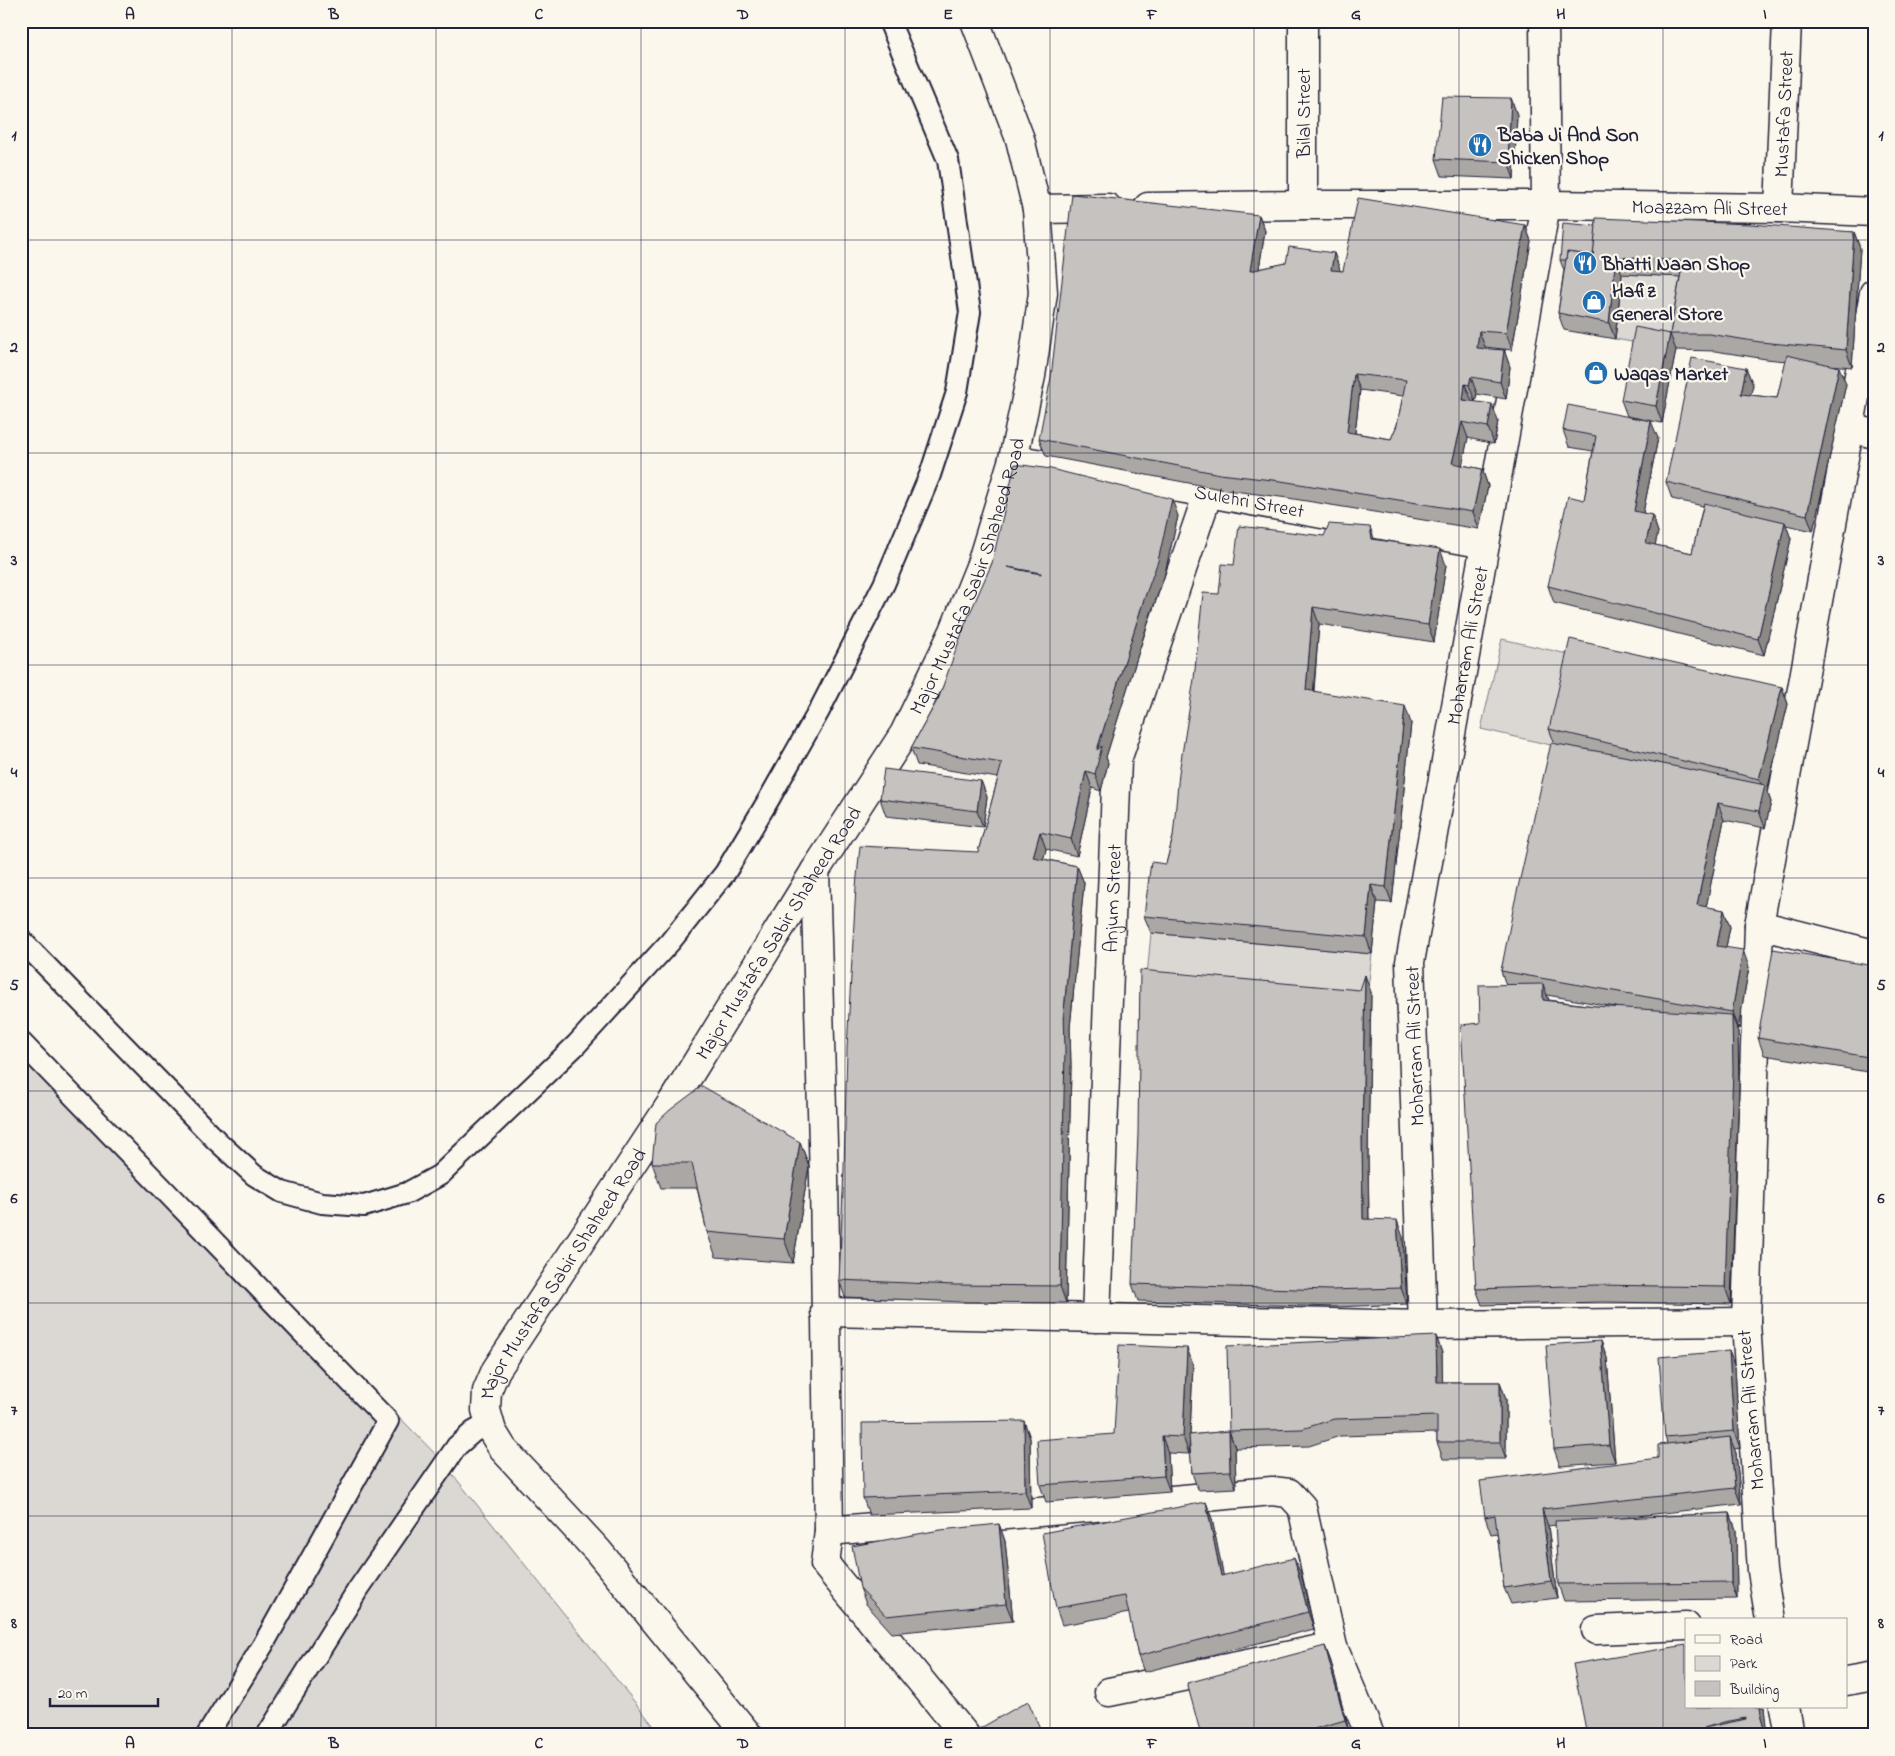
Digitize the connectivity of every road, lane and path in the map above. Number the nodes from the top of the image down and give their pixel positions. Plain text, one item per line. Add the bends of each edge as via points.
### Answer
1 (889, 21) edge
2 (975, 21) edge
3 (1303, 21) edge
4 (1544, 21) edge
5 (1787, 21) edge
6 (1302, 205) junction
7 (1546, 205) junction
8 (1779, 208) junction
9 (1037, 209) junction
10 (1874, 212) edge
11 (1874, 293) edge
12 (1862, 431) edge
13 (1013, 459) junction
14 (1208, 493) junction
15 (1484, 544) junction
16 (815, 871) junction
17 (1759, 925) junction
18 (21, 940) edge
19 (1874, 954) edge
20 (21, 1042) edge
21 (825, 1312) junction
22 (1096, 1318) junction
23 (1746, 1322) junction
24 (1423, 1325) junction
25 (489, 1423) junction
26 (829, 1531) junction
27 (1770, 1618) edge
28 (1685, 1626) edge
29 (1596, 1630) dead end
30 (1333, 1647) junction
31 (1874, 1676) edge
32 (1848, 1680) edge
33 (1109, 1692) dead end
34 (1784, 1708) edge
35 (207, 1735) edge
36 (267, 1735) edge
37 (748, 1735) edge
38 (965, 1735) edge
39 (1370, 1735) edge
40 (1789, 1735) edge

1 - 18 lane via 948,160 970,312 957,392 930,475 884,584 819,712 769,799 725,873 670,942 576,1045 440,1175 407,1193 364,1206 322,1203 282,1192 254,1175
2 - 9 street, Major Mustafa Sabir Shaheed Road via 1020,139
3 - 6 street, Bilal Street
4 - 7 street, Moharram Ali Street
5 - 8 street, Mustafa Street
6 - 7 street, Moazzam Ali Street
6 - 9 street, Moazzam Ali Street
7 - 8 street, Moazzam Ali Street
7 - 15 street, Moharram Ali Street
8 - 10 street, Moazzam Ali Street
9 - 13 street, Major Mustafa Sabir Shaheed Road via 1043,293 1031,376
11 - 12 street
12 - 17 street
13 - 14 street, Sulehri Street
13 - 16 street, Major Mustafa Sabir Shaheed Road via 981,564 954,631 904,734
14 - 15 street, Sulehri Street
14 - 22 street, Anjum Street via 1117,760
15 - 24 street, Moharram Ali Street via 1410,962
16 - 21 street
16 - 25 street, Major Mustafa Sabir Shaheed Road via 673,1101 496,1370 487,1391
17 - 19 street
17 - 23 street
20 - 35 lane via 388,1421 263,1644
21 - 22 street
21 - 26 street
22 - 24 street
23 - 24 street, Moharram Ali Street
23 - 27 street, Moharram Ali Street via 1762,1571
25 - 36 lane via 457,1446 357,1591
25 - 37 street, Major Mustafa Sabir Shaheed Road via 503,1449 598,1551
26 - 30 street via 1272,1491 1289,1493 1302,1507
26 - 38 street via 825,1564
28 - 29 street
30 - 33 street
30 - 39 street
31 - 32 street
34 - 40 street

